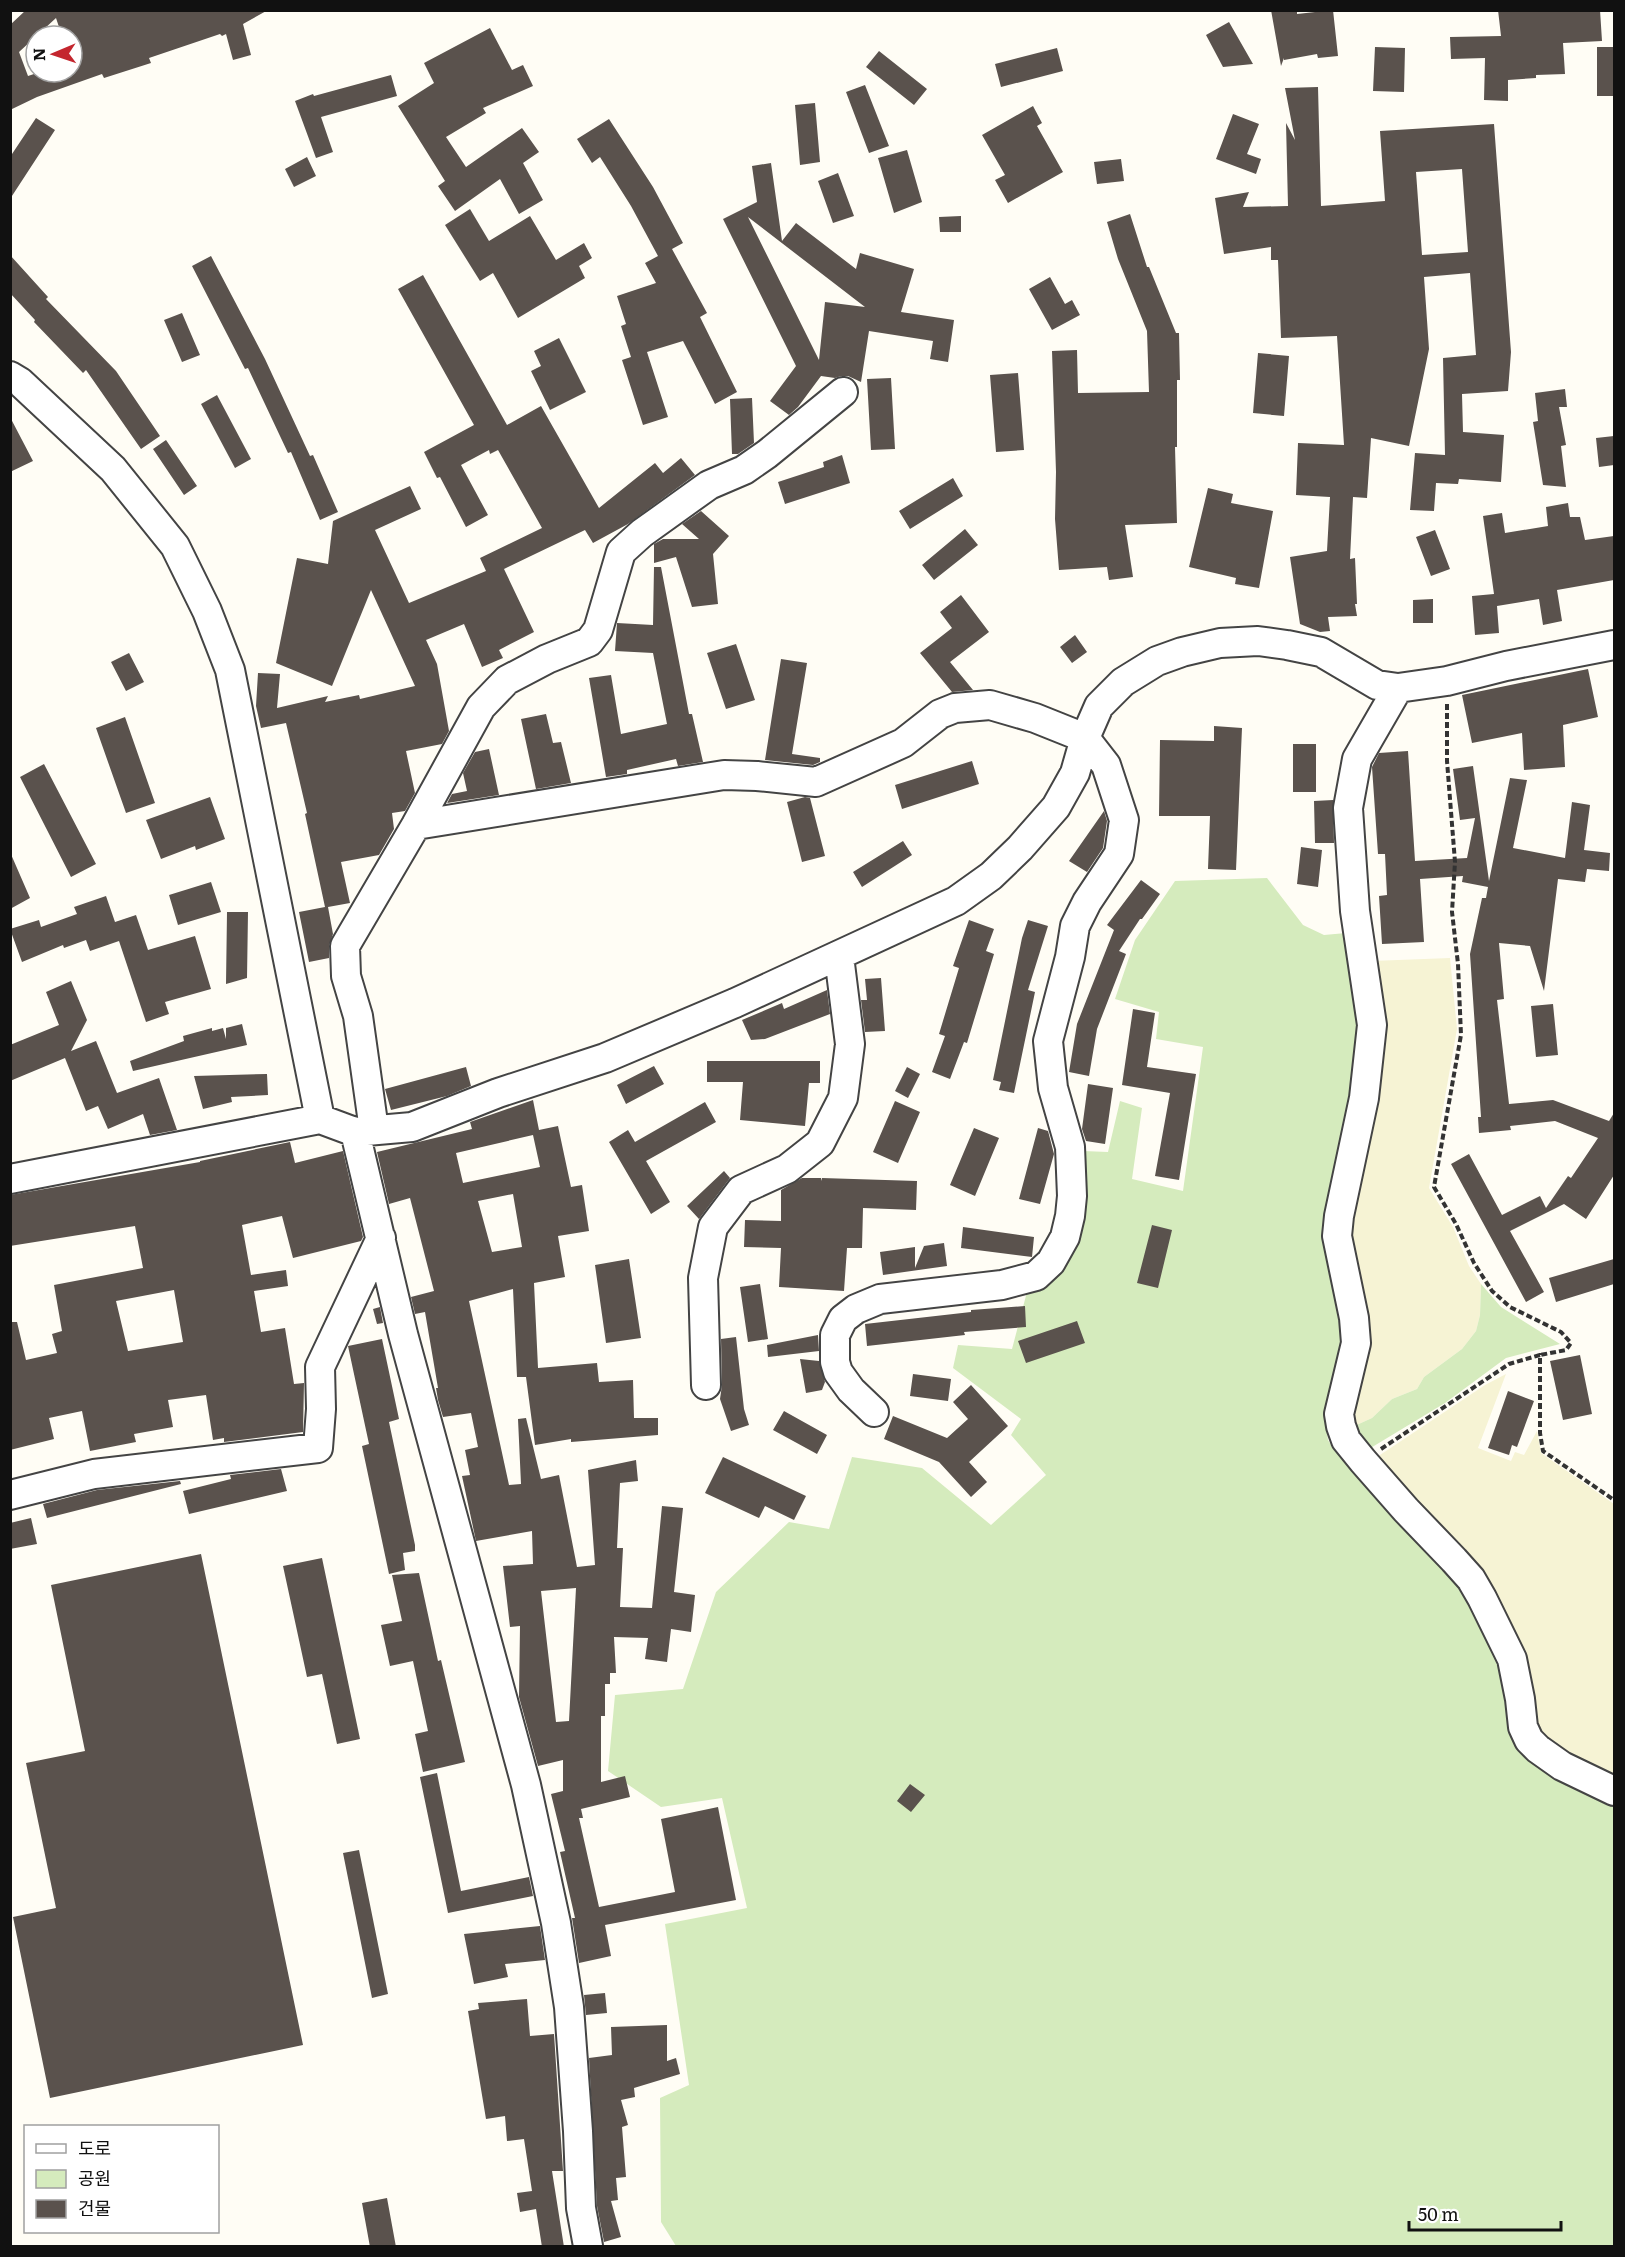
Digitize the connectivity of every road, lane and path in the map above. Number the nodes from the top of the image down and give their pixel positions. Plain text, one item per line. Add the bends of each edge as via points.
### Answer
1 (10, 376) edge
2 (843, 392) dead end
3 (1614, 645) edge
4 (1447, 681) junction
5 (1398, 688) junction
6 (1085, 738) junction
7 (416, 825) junction
8 (839, 956) junction
9 (320, 1119) junction
10 (364, 1131) junction
11 (10, 1179) edge
12 (381, 1238) junction
13 (1540, 1355) junction
14 (706, 1385) dead end
15 (874, 1412) dead end
16 (1363, 1461) junction
17 (10, 1495) edge
18 (1614, 1500) edge
19 (1614, 1791) edge
20 (588, 2247) edge

1 - 9 street via 113,468 175,546 207,611 230,670
2 - 7 street via 767,454 744,470 709,485 621,552 598,630 589,642 507,680 481,707
3 - 4 street
4 - 5 street
4 - 13 path via 1447,761 1455,862 1452,912 1461,1035 1434,1187 1492,1291 1510,1307 1561,1332 1571,1343 1566,1350
5 - 6 street via 1377,685 1322,651 1258,640 1220,643 1157,662 1123,682 1100,706
5 - 16 street via 1357,759 1348,808 1355,911 1372,1025 1364,1098 1338,1226 1356,1343 1339,1414 1346,1440
6 - 7 street via 990,705 954,708 903,742 816,782 724,775
6 - 8 street via 1075,773 1056,807 991,876 956,901
6 - 15 street via 1106,765 1124,820 1119,854 1076,926 1048,1041 1053,1088 1070,1147 1072,1196 1065,1237 1052,1262 1036,1276 1018,1282 880,1299 843,1319 836,1335 838,1372 850,1390
7 - 10 street via 345,946 346,976 358,1016
8 - 10 street via 605,1058 412,1126
8 - 14 street via 850,1044 843,1098 820,1143 787,1169 741,1190 713,1227 703,1278
9 - 10 street
9 - 11 street
10 - 12 street
12 - 17 street via 320,1367 318,1448 94,1474
12 - 20 street via 403,1334 526,1785 556,1923 569,2007 581,2208
13 - 16 path via 1509,1364
13 - 18 path via 1543,1451
16 - 19 street via 1471,1579 1512,1659 1523,1727 1529,1740 1562,1766

